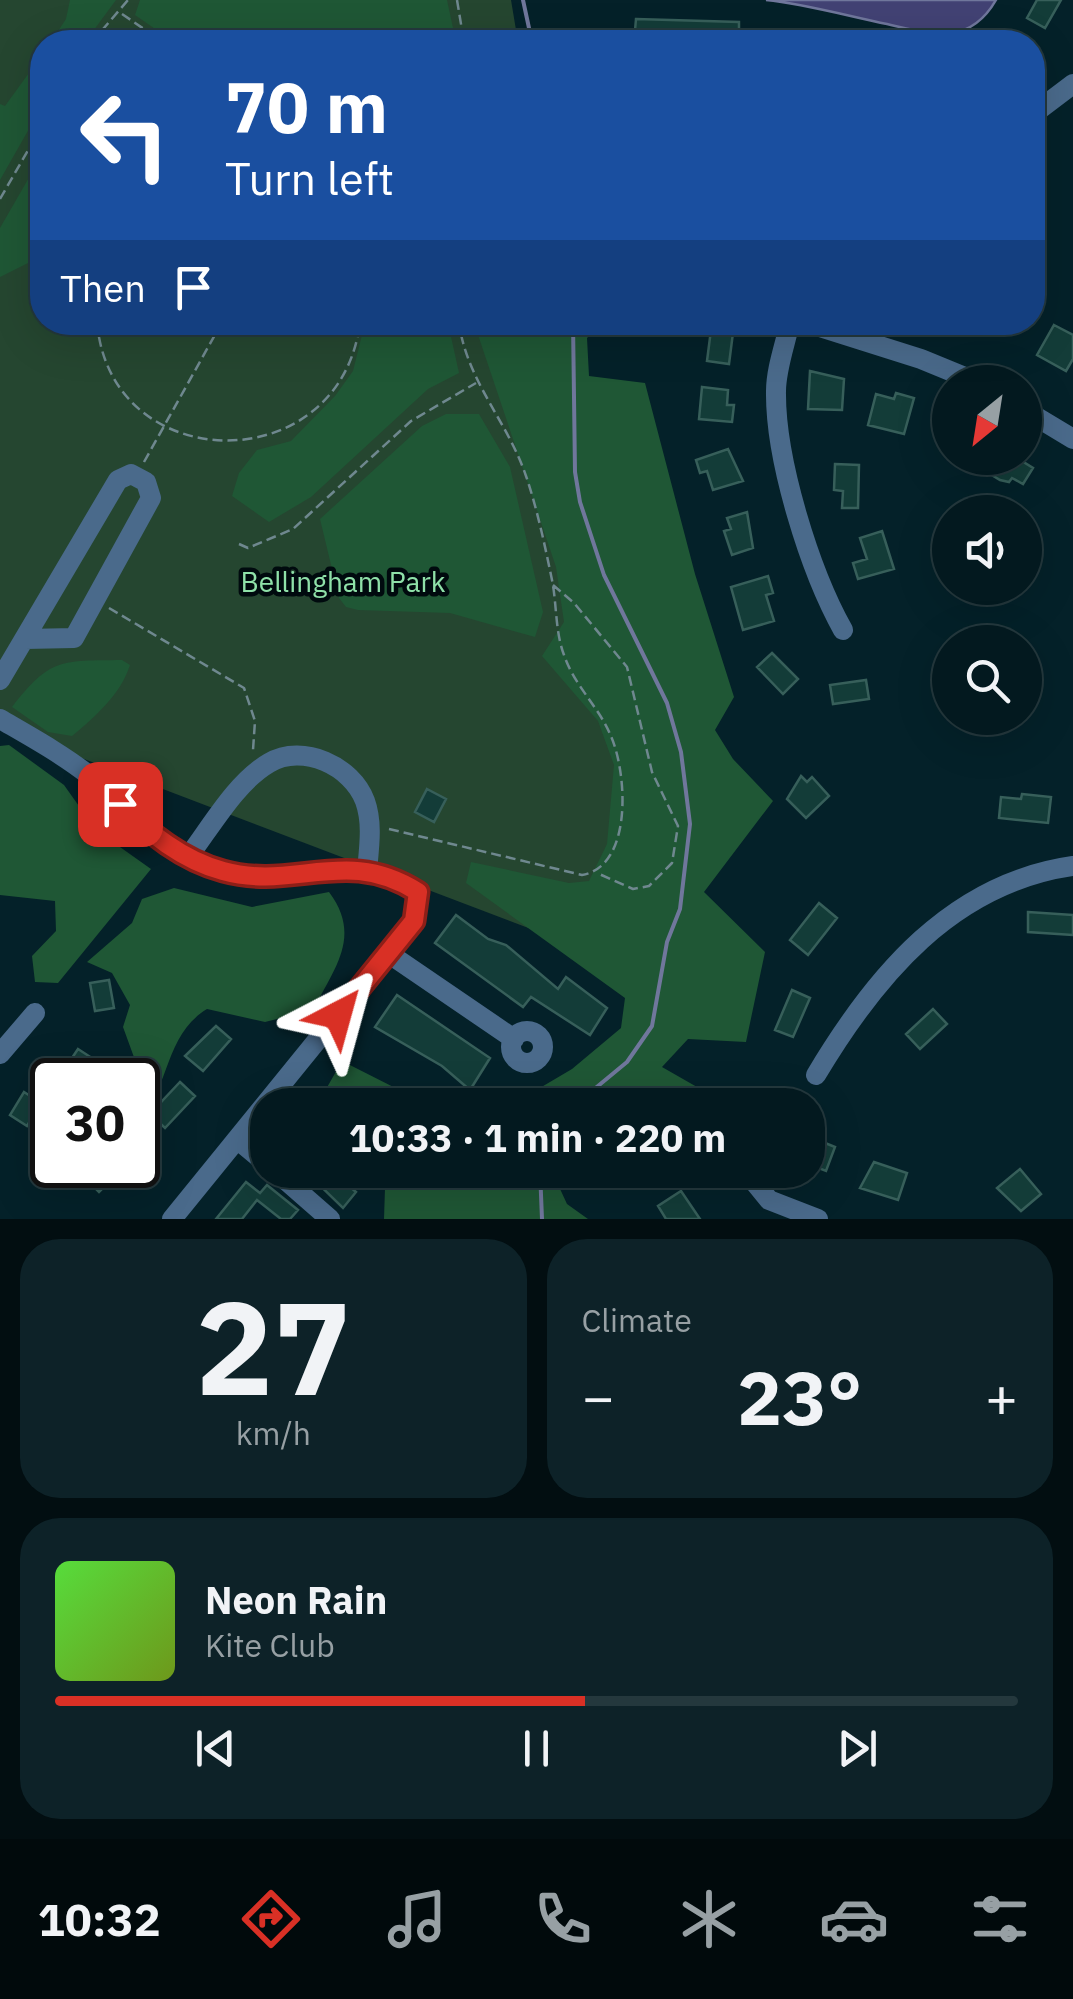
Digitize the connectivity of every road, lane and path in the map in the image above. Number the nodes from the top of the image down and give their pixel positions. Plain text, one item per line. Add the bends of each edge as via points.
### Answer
1 (128, 0) edge
2 (457, 0) edge
3 (121, 13) junction
4 (104, 30) edge
5 (146, 30) edge
6 (462, 30) edge
7 (1073, 84) edge
8 (1045, 105) edge
9 (30, 147) edge
10 (0, 199) edge
11 (101, 335) edge
12 (215, 335) edge
13 (356, 335) edge
14 (464, 335) edge
15 (787, 335) edge
16 (845, 335) edge
17 (936, 365) edge
18 (478, 383) junction
19 (1042, 420) edge
20 (164, 426) junction
21 (1073, 439) edge
22 (136, 476) junction
23 (239, 544) dead end
24 (552, 585) junction
25 (95, 600) junction
26 (843, 630) dead end
27 (25, 639) junction
28 (0, 680) edge
29 (0, 720) edge
30 (258, 770) junction
31 (370, 829) junction
32 (188, 857) junction
33 (1073, 866) edge
34 (367, 870) junction
35 (596, 872) junction
36 (388, 953) junction
37 (35, 1013) dead end
38 (514, 1038) dead end
39 (0, 1054) edge
40 (816, 1075) dead end
41 (237, 1138) junction
42 (250, 1149) edge
43 (295, 1188) edge
44 (759, 1188) edge
45 (174, 1218) edge
46 (330, 1219) edge
47 (818, 1219) edge

1 - 3 path
2 - 6 path
3 - 4 path
3 - 5 path
7 - 8 street
9 - 10 path
11 - 20 path via 114,377
12 - 20 path
13 - 20 path via 346,371 326,399 278,433 233,443
14 - 18 path
15 - 26 street via 776,388 779,442 822,593
16 - 17 street
18 - 23 path via 410,420 293,529 248,548
18 - 24 path via 528,480
19 - 21 street
20 - 22 path
22 - 25 street via 151,498
22 - 27 street via 118,480
24 - 35 path via 562,652 612,737 620,773 617,837
24 - 35 path via 627,667 652,772 678,826 672,863 650,886 633,889
25 - 27 street via 74,638
25 - 30 path via 244,688 253,711
27 - 28 street
29 - 32 street via 92,777 148,832
30 - 31 street via 284,757 330,763 365,800
30 - 32 street
31 - 34 street
31 - 35 path via 412,831 568,872
32 - 34 street via 225,872
33 - 40 street via 1015,881 934,927 855,1010
34 - 36 street via 418,892 414,921
36 - 38 street
36 - 41 street
37 - 39 street
41 - 42 street
41 - 45 street
43 - 46 street
44 - 47 street via 768,1200

